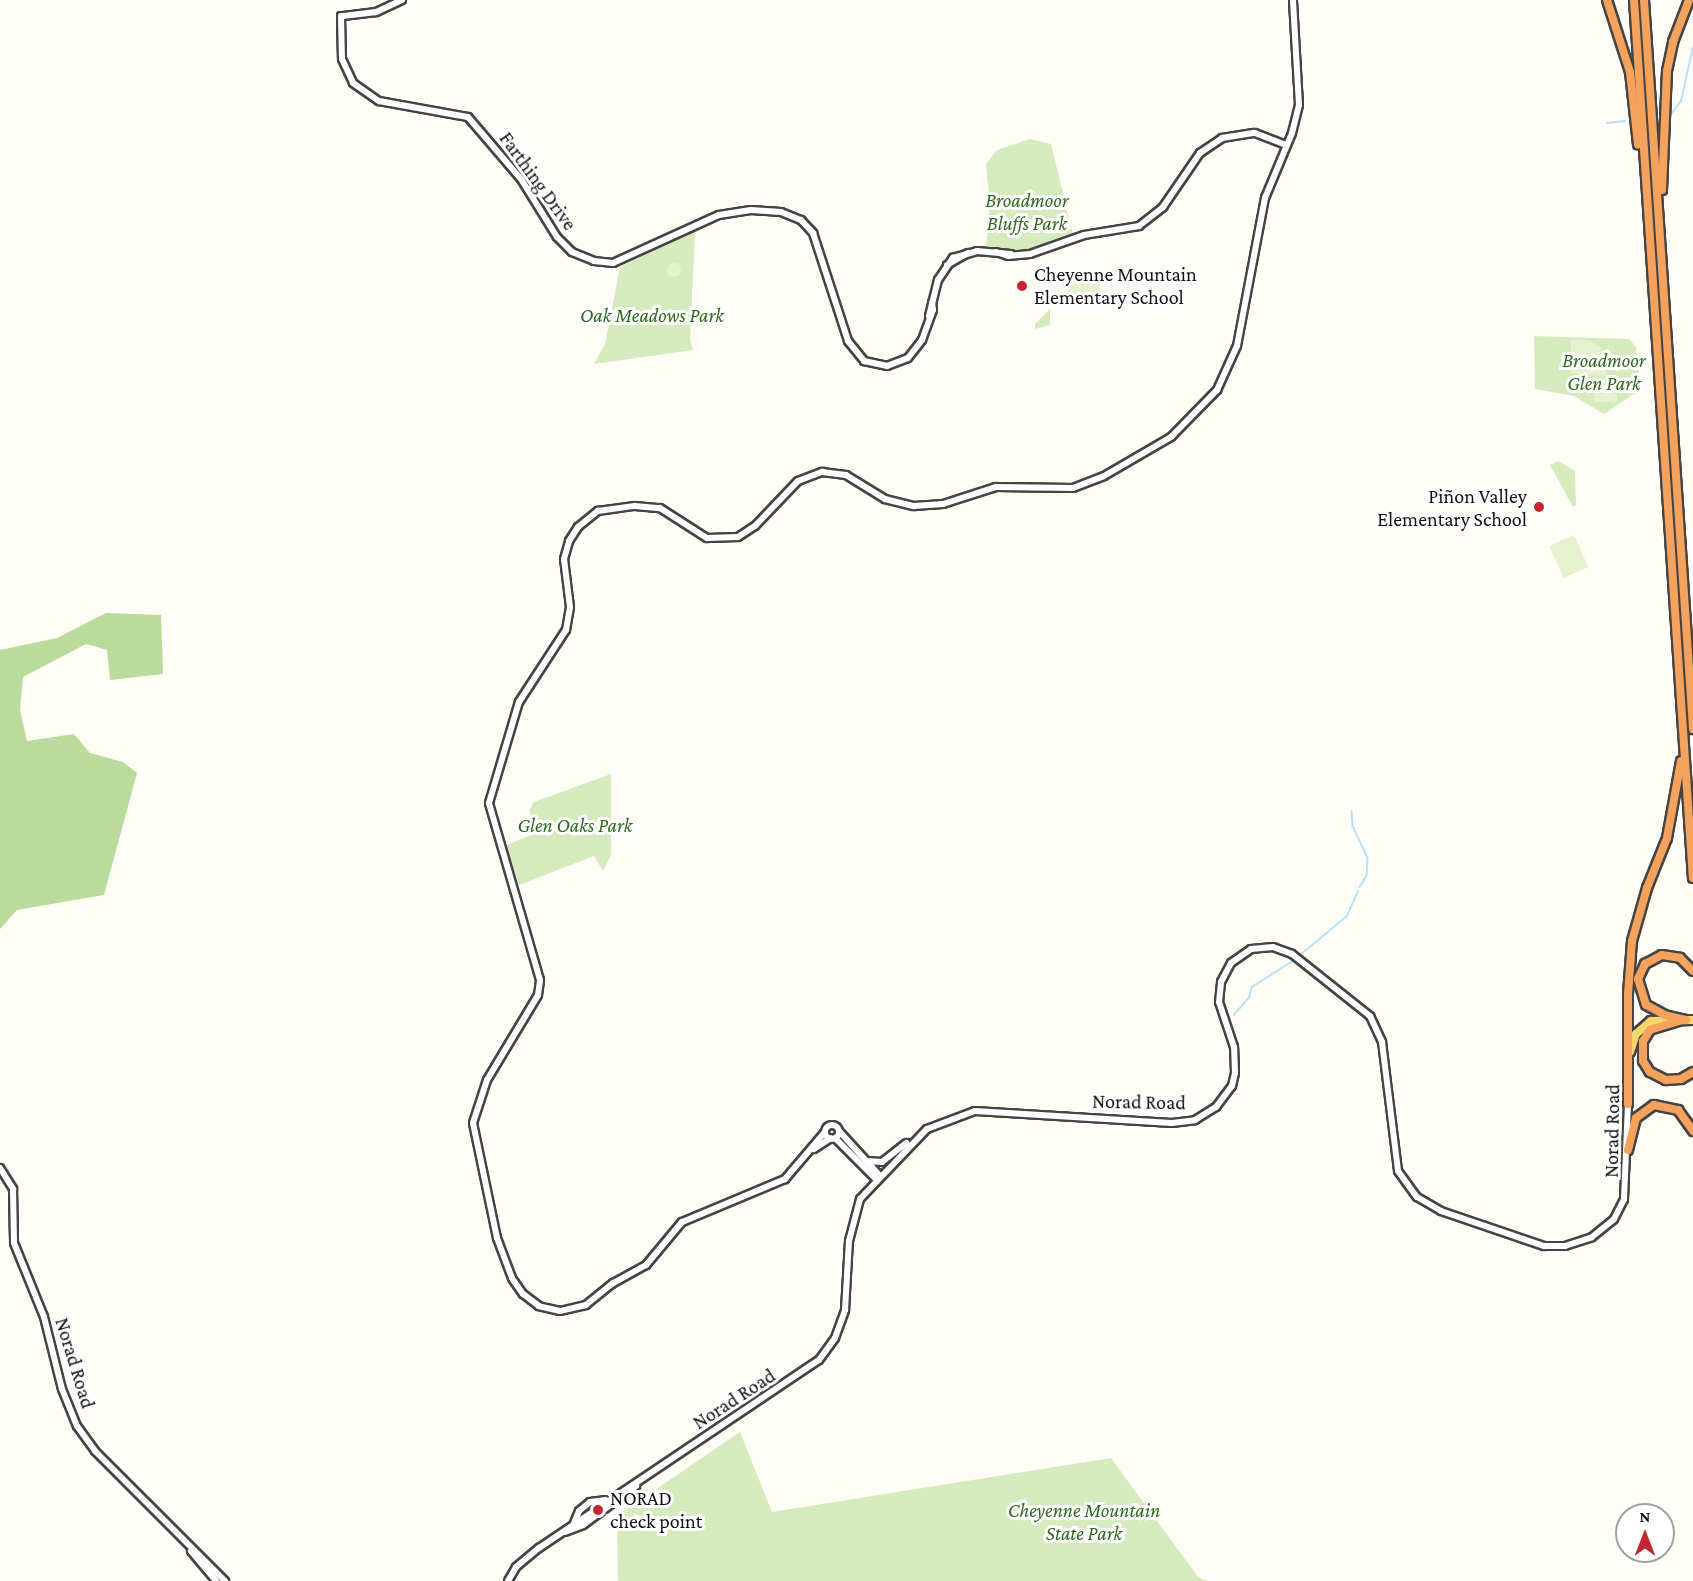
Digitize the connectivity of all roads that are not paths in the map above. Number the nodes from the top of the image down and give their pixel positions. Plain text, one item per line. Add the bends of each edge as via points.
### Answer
1 (402, 0) edge
2 (1293, 0) edge
3 (1607, 0) edge
4 (1634, 0) edge
5 (1644, 0) edge
6 (1689, 0) edge
7 (1287, 145) junction
8 (1647, 219) junction
9 (1660, 238) junction
10 (1682, 713) junction
11 (1693, 724) edge
12 (1693, 878) edge
13 (1693, 971) edge
14 (1689, 1020) edge
15 (1693, 1072) edge
16 (1628, 1104) junction
17 (839, 1131) junction
18 (1693, 1131) edge
19 (825, 1132) junction
20 (916, 1136) junction
21 (833, 1138) junction
22 (814, 1149) junction
23 (1628, 1150) junction
24 (865, 1161) junction
25 (0, 1168) edge
26 (878, 1177) junction
27 (675, 1457) junction
28 (179, 1537) junction
29 (548, 1541) junction
30 (216, 1581) edge
31 (225, 1581) edge
32 (508, 1581) edge

1 - 7 street, Farthing Drive via 376,12 341,16 342,59 357,88 379,101 468,117 521,179 564,245 582,258 603,263 622,261 719,215 751,210 781,212 801,220 813,233 848,341 864,361 886,366 908,358 922,340 947,266 958,254 1030,254 1084,236 1139,226 1163,207 1194,159 1217,140 1255,133
2 - 7 street via 1300,96
3 - 8 highway via 1630,72
4 - 8 highway
5 - 9 highway
6 - 9 highway via 1667,71
7 - 22 street via 1265,198 1241,331 1226,374 1199,412 1151,451 1080,486 996,487 936,506 900,504 846,476 815,473 798,481 755,526 738,537 707,538 660,508 635,506 598,511 578,527 569,541 564,560 570,607 566,630 519,702 489,803 540,980 538,995 487,1080 473,1123 497,1238 512,1278 538,1306 560,1311 586,1305 612,1283 646,1265 682,1222 777,1183
8 - 10 highway
9 - 11 highway
10 - 12 highway
10 - 16 highway via 1674,811 1641,905 1631,950
13 - 14 highway via 1680,958 1662,955 1645,964 1638,979 1646,1005 1665,1015
14 - 15 highway via 1655,1026 1646,1035 1642,1054 1645,1066 1660,1079 1681,1079
14 - 16 main road, Norad Road via 1656,1019 1636,1034 1630,1051
16 - 23 street, Norad Road
17 - 19 street via 831,1125
17 - 21 street
17 - 24 street
18 - 23 highway via 1678,1110 1654,1105 1636,1118
19 - 21 street
19 - 22 street
20 - 23 street, Norad Road via 944,1120 975,1111 1172,1123 1196,1120 1224,1099 1235,1073 1234,1047 1219,1002 1224,972 1251,949 1273,947 1297,958 1365,1010 1378,1028 1394,1158 1405,1184 1427,1204 1536,1244 1571,1245 1598,1234 1618,1213 1626,1191
20 - 24 street via 882,1162
20 - 26 street, Norad Road
21 - 22 street
21 - 26 street
24 - 26 street
25 - 28 street, Norad Road via 13,1189 14,1243 44,1317 73,1417 96,1451
26 - 27 street, Norad Road via 860,1199 854,1216 845,1310 829,1347 795,1379
27 - 29 street, Norad Road
27 - 29 street, Norad Road via 583,1525
28 - 30 street, Norad Road
28 - 31 street, Norad Road
29 - 32 street, Norad Road via 521,1562

